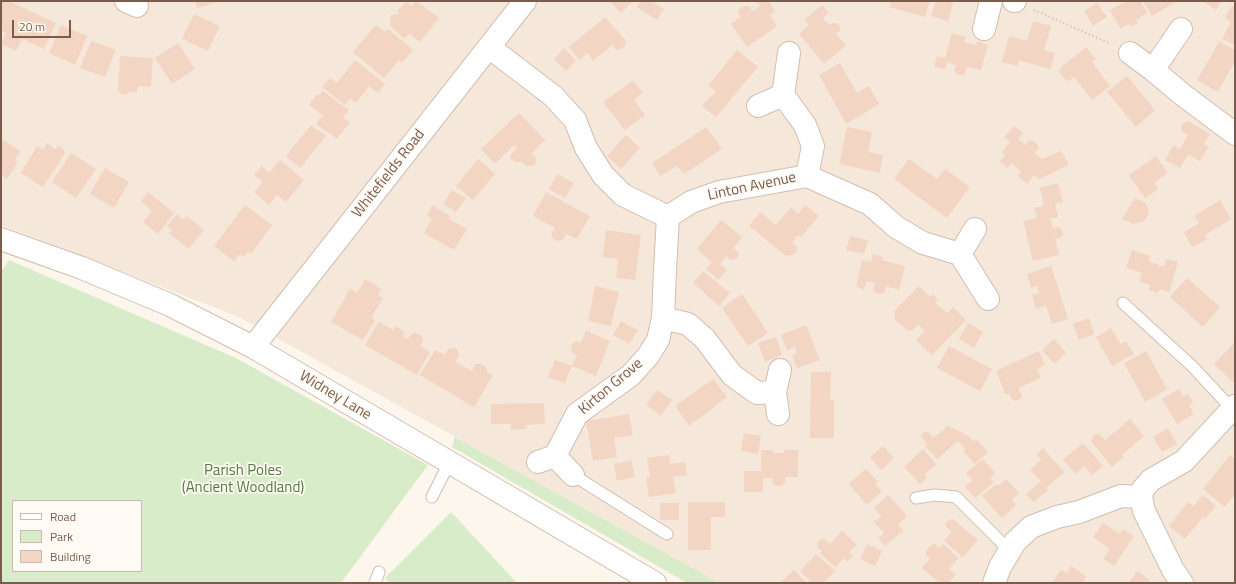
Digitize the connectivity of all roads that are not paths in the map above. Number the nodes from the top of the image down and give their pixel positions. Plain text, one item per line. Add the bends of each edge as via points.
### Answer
1 (525, 1) edge
2 (991, 1) edge
3 (984, 29) dead end
4 (1180, 29) dead end
5 (489, 47) junction
6 (789, 53) dead end
7 (1130, 53) road end
8 (1153, 70) junction
9 (783, 95) junction
10 (758, 106) dead end
11 (1235, 134) edge
12 (807, 176) junction
13 (668, 217) junction
14 (975, 229) dead end
15 (1, 239) edge
16 (960, 254) junction
17 (988, 299) dead end
18 (1123, 304) dead end
19 (663, 318) junction
20 (252, 347) junction
21 (780, 370) dead end
22 (775, 392) junction
23 (1234, 408) edge
24 (778, 414) dead end
25 (449, 463) junction
26 (573, 475) joint
27 (432, 497) dead end
28 (1141, 497) junction
29 (916, 498) dead end
30 (667, 534) dead end
31 (1010, 551) junction
32 (379, 572) dead end
33 (375, 583) edge
34 (655, 583) edge
35 (994, 583) edge
36 (1182, 583) edge

1 - 5 street, Whitefields Road
2 - 3 street
4 - 8 street
5 - 13 street via 553,96 575,120 586,148 603,175 623,195
5 - 20 street, Whitefields Road
6 - 9 street
7 - 8 street
8 - 11 street
9 - 10 street
9 - 12 street, Linton Avenue via 805,125 813,146
12 - 13 street, Linton Avenue via 719,192 691,202
12 - 16 street, Linton Avenue via 870,204 896,227 923,243
13 - 19 street, Kirton Grove
14 - 16 street
15 - 20 street, Widney Lane via 82,268 170,305
16 - 17 street
18 - 23 lane
19 - 22 street via 688,324 705,339 732,375 757,393
19 - 26 street, Kirton Grove via 658,340 648,356 631,375 576,414 547,459
20 - 25 street, Widney Lane
21 - 22 street
22 - 24 street
23 - 28 street via 1184,461 1151,480 1143,488
25 - 27 lane
25 - 34 street, Widney Lane
26 - 30 lane
28 - 31 street via 1121,496 1031,527 1015,542
28 - 36 street via 1144,510
29 - 31 lane via 935,495 956,497
31 - 35 street
32 - 33 lane

